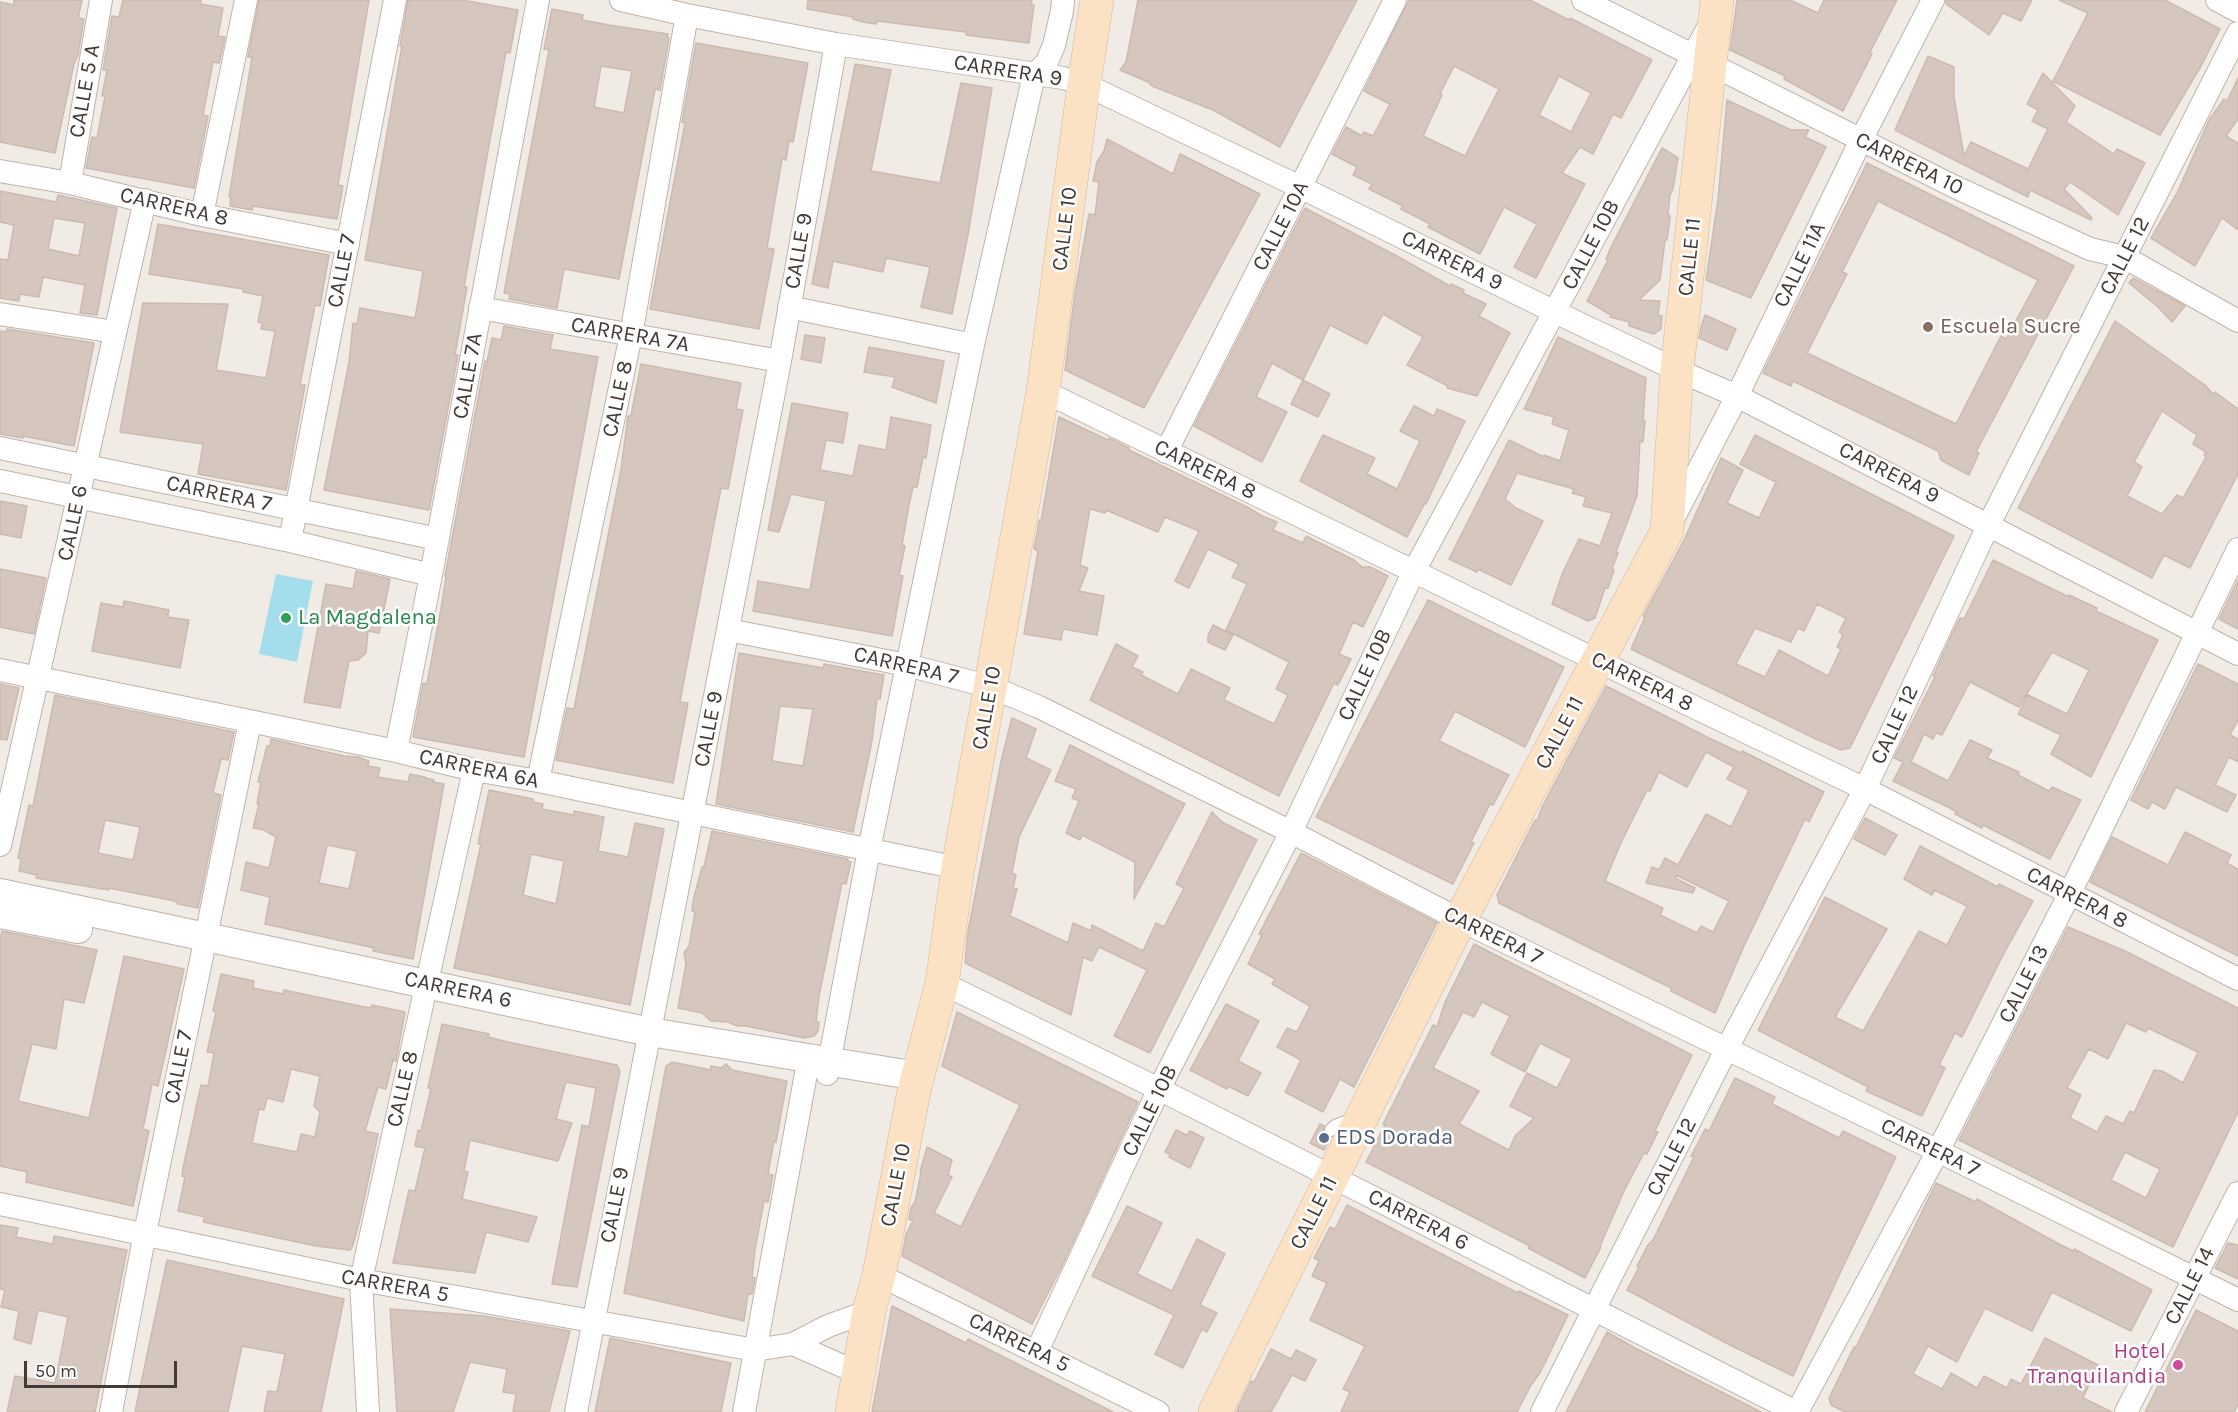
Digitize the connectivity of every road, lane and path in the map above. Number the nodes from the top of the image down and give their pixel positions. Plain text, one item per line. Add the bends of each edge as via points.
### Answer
1 (101, 0) edge
2 (246, 0) edge
3 (395, 0) edge
4 (538, 0) edge
5 (621, 0) edge
6 (1063, 0) edge
7 (1098, 0) edge
8 (1395, 0) edge
9 (1583, 0) edge
10 (1933, 0) edge
11 (2217, 0) edge
12 (1717, 5) edge
13 (2238, 11) edge
14 (687, 15) junction
15 (2238, 33) edge
16 (836, 44) junction
17 (1703, 59) junction
18 (1034, 75) junction
19 (1084, 84) junction
20 (1861, 140) junction
21 (0, 171) edge
22 (70, 183) junction
23 (1300, 187) junction
24 (145, 200) junction
25 (202, 215) junction
26 (348, 244) junction
27 (2124, 257) junction
28 (789, 307) junction
29 (480, 308) junction
30 (1555, 312) junction
31 (0, 314) edge
32 (2238, 321) edge
33 (114, 332) junction
34 (631, 335) junction
35 (973, 345) junction
36 (780, 361) junction
37 (1677, 370) junction
38 (1043, 391) junction
39 (1737, 396) junction
40 (0, 448) edge
41 (1166, 452) junction
42 (85, 467) junction
43 (0, 481) edge
44 (79, 496) junction
45 (296, 510) junction
46 (1989, 524) junction
47 (1667, 531) junction
48 (438, 539) junction
49 (290, 541) junction
50 (2238, 549) edge
51 (1414, 571) junction
52 (431, 575) junction
53 (728, 630) junction
54 (2196, 633) junction
55 (2238, 654) edge
56 (1598, 661) junction
57 (907, 665) junction
58 (0, 670) edge
59 (39, 678) junction
60 (992, 687) junction
61 (250, 722) junction
62 (396, 751) junction
63 (474, 770) junction
64 (538, 781) junction
65 (1864, 789) junction
66 (693, 814) junction
67 (1291, 832) junction
68 (0, 845) edge
69 (869, 850) junction
70 (958, 868) junction
71 (0, 893) edge
72 (2069, 894) junction
73 (0, 914) edge
74 (1460, 920) junction
75 (204, 944) junction
76 (2238, 979) edge
77 (942, 983) junction
78 (424, 993) junction
79 (648, 1040) junction
80 (1726, 1050) junction
81 (818, 1066) junction
82 (916, 1083) junction
83 (1159, 1089) junction
84 (1363, 1116) junction
85 (1331, 1130) dead end
86 (1938, 1151) junction
87 (1332, 1167) junction
88 (2238, 1193) edge
89 (0, 1204) edge
90 (145, 1233) junction
91 (879, 1275) junction
92 (2194, 1277) junction
93 (361, 1280) junction
94 (2238, 1300) edge
95 (1594, 1310) junction
96 (869, 1311) junction
97 (593, 1321) junction
98 (793, 1344) junction
99 (755, 1350) junction
100 (1037, 1351) junction
101 (858, 1373) junction
102 (111, 1412) edge
103 (368, 1412) edge
104 (576, 1412) edge
105 (744, 1412) edge
106 (852, 1412) edge
107 (1158, 1412) edge
108 (1215, 1412) edge
109 (1542, 1412) edge
110 (1797, 1412) edge
111 (2126, 1412) edge

1 - 22 street, CALLE 5 A
2 - 25 street
3 - 26 street, CALLE 7
4 - 29 street, CALLE 7A
5 - 14 street, CARRERA 9
6 - 18 street via 1054,45 1047,62
7 - 19 main road, CALLE 10
8 - 23 street, CALLE 10A
9 - 17 street, CARRERA 10
10 - 20 street, CALLE 11A
11 - 13 street
12 - 17 main road, CALLE 11
14 - 16 street, CARRERA 9
14 - 34 street, CALLE 8
15 - 27 street, CALLE 12
16 - 18 street, CARRERA 9
16 - 28 street, CALLE 9
17 - 20 street, CARRERA 10
17 - 30 street, CALLE 10B
17 - 37 main road, CALLE 11
18 - 19 street, CARRERA 9
18 - 35 street
19 - 23 street, CARRERA 9
19 - 38 main road, CALLE 10
20 - 27 street, CARRERA 10 via 2090,249
20 - 39 street, CALLE 11A
21 - 22 street, CARRERA 8
22 - 24 street, CARRERA 8
23 - 30 street, CARRERA 9
23 - 41 street, CALLE 10A
24 - 25 street, CARRERA 8
24 - 33 street, CALLE 6
25 - 26 street, CARRERA 8
26 - 45 street, CALLE 7
27 - 32 street, CARRERA 10
27 - 46 street, CALLE 12
28 - 35 street
28 - 36 street, CALLE 9
29 - 34 street, CARRERA 7A
29 - 48 street, CALLE 7A
30 - 37 street, CARRERA 9
30 - 51 street, CALLE 10B
31 - 33 street
33 - 42 street, CALLE 6
34 - 36 street, CARRERA 7A
34 - 64 street, CALLE 8
35 - 57 street
36 - 53 street, CALLE 9
37 - 39 street, CARRERA 9
37 - 47 main road, CALLE 11
38 - 41 street, CARRERA 8
38 - 60 main road, CALLE 10
39 - 46 street, CARRERA 9
39 - 47 street, CALLE 11A
40 - 42 street, CARRERA 7
41 - 51 street, CARRERA 8
42 - 44 street, CALLE 6
42 - 45 street, CARRERA 7
43 - 44 street, CARRERA 7
44 - 49 street, CARRERA 7
44 - 59 street, CALLE 6
45 - 48 street, CARRERA 7
45 - 49 street, CALLE 7
46 - 54 street, CARRERA 9
46 - 65 street, CALLE 12
47 - 56 main road, CALLE 11
48 - 52 street, CALLE 7A
49 - 52 street, CARRERA 7
50 - 54 street, CALLE 13
51 - 56 street, CARRERA 8
51 - 67 street, CALLE 10B
52 - 62 street, CALLE 7A
53 - 57 street, CARRERA 7
53 - 66 street, CALLE 9
54 - 55 street, CARRERA 9
54 - 72 street, CALLE 13
56 - 65 street, CARRERA 8
56 - 74 main road, CALLE 11
57 - 60 street, CARRERA 7
57 - 69 street
58 - 59 street, CARRERA 6A
59 - 61 street, CARRERA 6A
59 - 68 street, CALLE 6
60 - 67 street, CARRERA 7
60 - 70 main road, CALLE 10
61 - 62 street, CARRERA 6A
61 - 75 street, CALLE 7
62 - 63 street, CARRERA 6A
63 - 64 street, CARRERA 6A
63 - 78 street, CALLE 8
64 - 66 street, CARRERA 6A
65 - 72 street, CARRERA 8
65 - 80 street, CALLE 12
66 - 69 street, CARRERA 6A
66 - 79 street, CALLE 9
67 - 74 street, CARRERA 7
67 - 83 street, CALLE 10B
69 - 70 street, CARRERA 6A
69 - 81 street
70 - 77 main road, CALLE 10
71 - 75 street, CARRERA 6
72 - 76 street, CARRERA 8
72 - 86 street, CALLE 13
73 - 75 street, CARRERA 6
74 - 80 street, CARRERA 7
74 - 84 main road, CALLE 11
75 - 78 street, CARRERA 6
75 - 90 street, CALLE 7
77 - 82 main road, CALLE 10
77 - 83 street, CARRERA 6
78 - 79 street, CARRERA 6
78 - 93 street, CALLE 8
79 - 81 street, CARRERA 6
79 - 97 street, CALLE 9
80 - 86 street, CARRERA 7
80 - 95 street, CALLE 12
81 - 82 street, CARRERA 6
81 - 99 street
82 - 91 main road, CALLE 10
83 - 87 street, CARRERA 6
83 - 100 street, CALLE 10B
84 - 85 lane
84 - 87 main road, CALLE 11
86 - 92 street, CARRERA 7
86 - 110 street, CALLE 13
87 - 95 street, CARRERA 6
87 - 108 main road, CALLE 11
88 - 92 street, CALLE 14
89 - 90 street, CARRERA 5
90 - 93 street, CARRERA 5
90 - 102 street, CALLE 7
91 - 96 main road, CALLE 10
91 - 100 street, CARRERA 5
92 - 94 street, CARRERA 7
92 - 111 street, CALLE 14
93 - 97 street, CARRERA 5
93 - 103 street, CALLE 8
95 - 109 street, CALLE 12
95 - 110 street, CARRERA 6
96 - 98 street, CARRERA 5
96 - 101 main road, CALLE 10
97 - 99 street, CARRERA 5
97 - 104 street, CALLE 9
98 - 99 street, CARRERA 5
98 - 101 street
99 - 105 street
100 - 107 street, CARRERA 5
101 - 106 main road, CALLE 10

